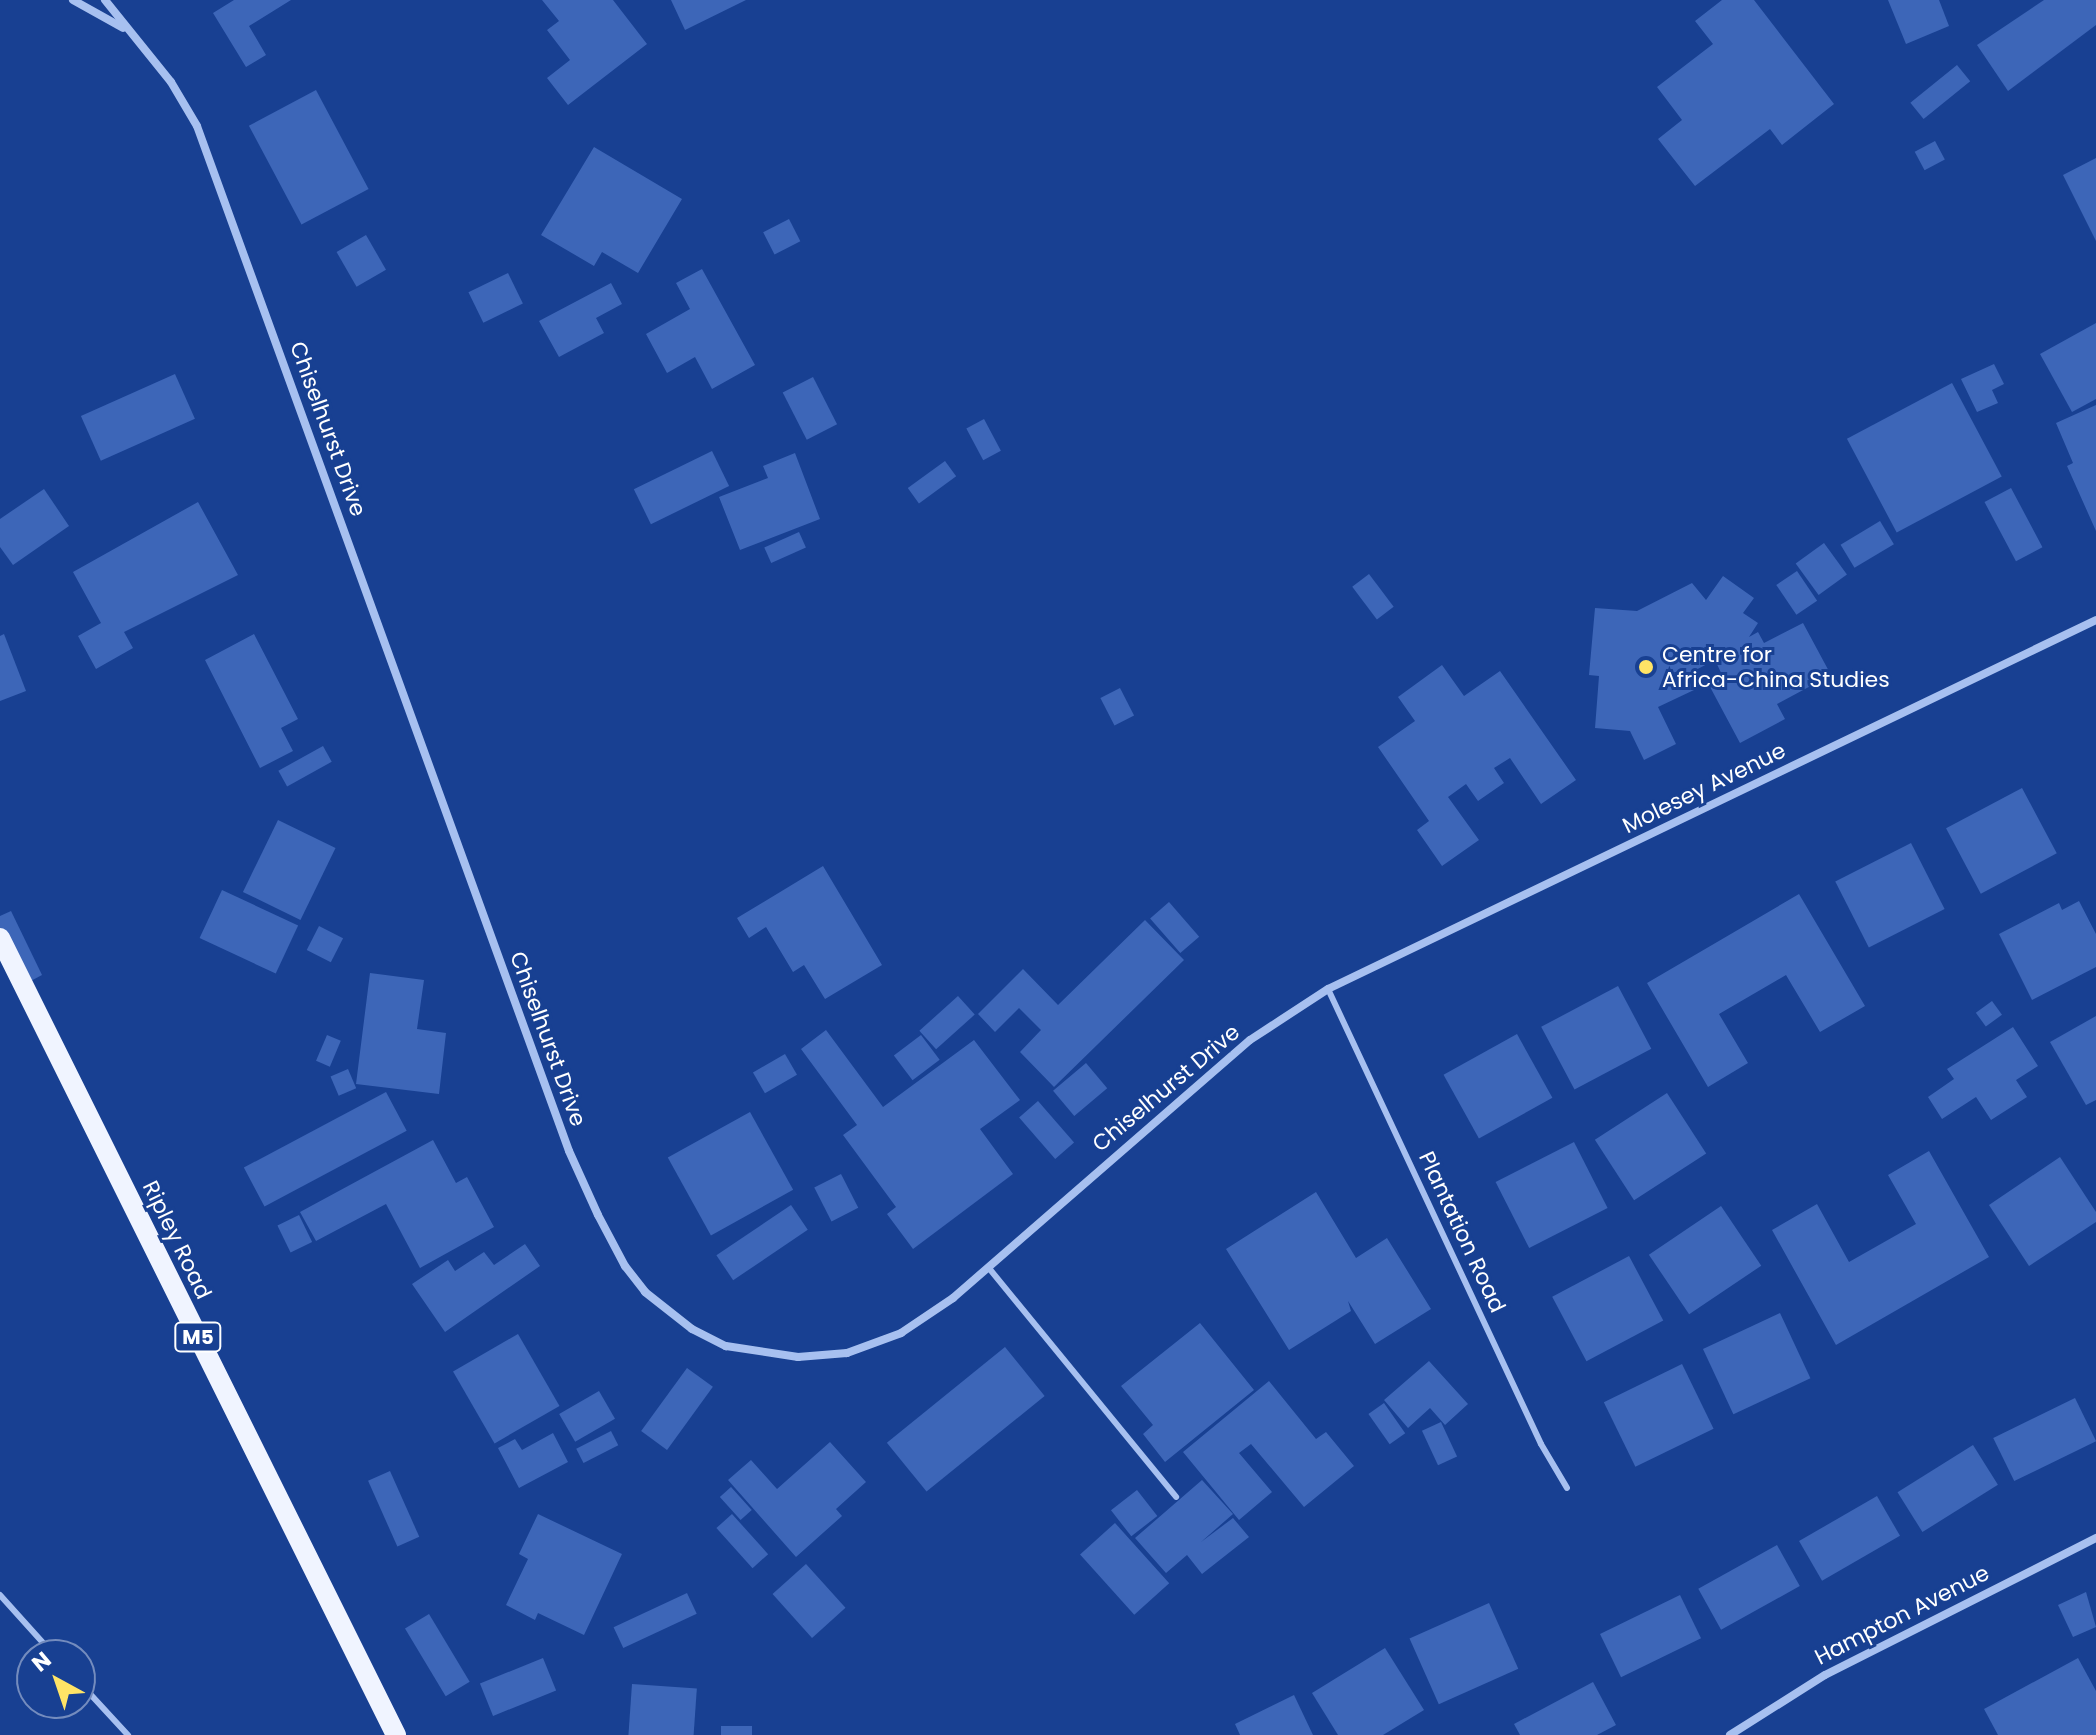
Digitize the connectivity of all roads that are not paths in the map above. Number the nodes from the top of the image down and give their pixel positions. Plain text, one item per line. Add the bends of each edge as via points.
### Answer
1 (73, 0) edge
2 (105, 0) edge
3 (124, 28) junction
4 (2096, 620) edge
5 (0, 938) edge
6 (1328, 989) junction
7 (988, 1267) junction
8 (1567, 1488) dead end
9 (1176, 1497) dead end
10 (2096, 1538) edge
11 (1, 1599) edge
12 (39, 1639) edge
13 (96, 1700) edge
14 (128, 1735) edge
15 (396, 1735) edge
16 (1730, 1735) edge

1 - 3 street, Chiselhurst Drive
2 - 3 street, Chiselhurst Drive
3 - 7 street, Chiselhurst Drive via 171,82 197,126 569,1151 625,1266 645,1292 692,1329 726,1346 798,1357 847,1353 901,1333
4 - 6 street, Molesey Avenue
5 - 15 main road, Ripley Road / M5
6 - 7 street, Chiselhurst Drive via 1250,1040
6 - 8 lane, Plantation Road via 1541,1444
7 - 9 lane
10 - 16 street, Hampton Avenue via 1839,1667
11 - 12 lane
13 - 14 lane

